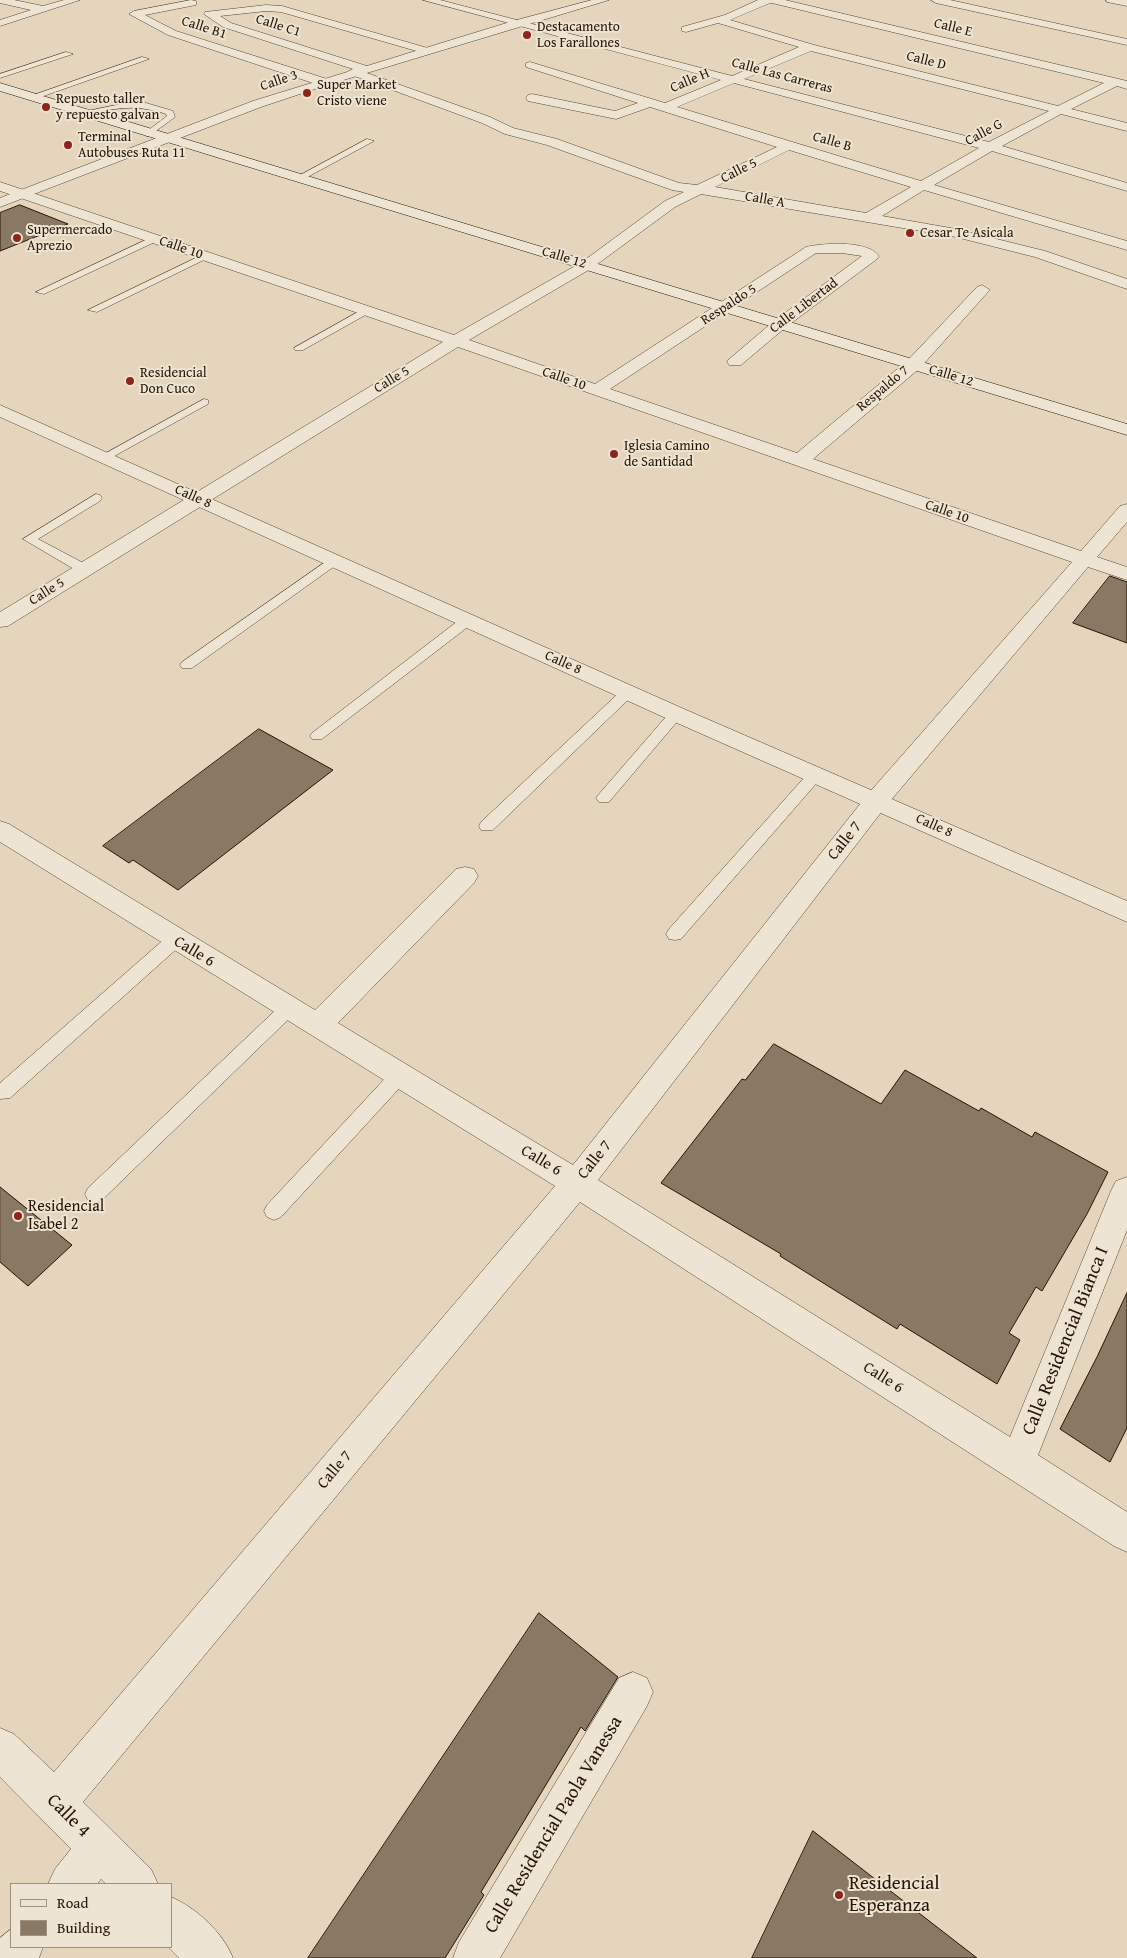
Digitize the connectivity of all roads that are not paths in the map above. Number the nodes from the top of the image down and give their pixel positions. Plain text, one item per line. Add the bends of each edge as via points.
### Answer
1 (0, 0) edge
2 (75, 0) edge
3 (601, 0) edge
4 (767, 0) edge
5 (772, 0) edge
6 (936, 0) edge
7 (1112, 0) edge
8 (435, 1) edge
9 (189, 2) edge
10 (1127, 3) edge
11 (1024, 8) dead end
12 (42, 10) junction
13 (209, 14) junction
14 (1008, 16) junction
15 (718, 20) junction
16 (0, 23) edge
17 (517, 23) junction
18 (686, 29) dead end
19 (1127, 42) edge
20 (810, 47) junction
21 (427, 51) junction
22 (68, 54) dead end
23 (145, 59) dead end
24 (530, 64) dead end
25 (360, 71) junction
26 (0, 76) edge
27 (733, 79) junction
28 (323, 82) junction
29 (1121, 83) edge
30 (0, 87) edge
31 (32, 97) junction
32 (532, 98) dead end
33 (648, 103) junction
34 (664, 108) junction
35 (1056, 110) junction
36 (82, 113) junction
37 (1127, 128) edge
38 (149, 134) junction
39 (165, 139) junction
40 (370, 141) dead end
41 (788, 146) junction
42 (992, 147) junction
43 (297, 179) junction
44 (923, 185) junction
45 (0, 186) edge
46 (1127, 187) edge
47 (699, 191) junction
48 (22, 194) junction
49 (0, 203) edge
50 (870, 217) junction
51 (154, 239) junction
52 (1127, 246) edge
53 (869, 253) joint
54 (205, 256) junction
55 (587, 265) junction
56 (1127, 284) edge
57 (982, 290) dead end
58 (40, 292) dead end
59 (726, 307) junction
60 (93, 310) dead end
61 (365, 311) junction
62 (780, 324) junction
63 (456, 342) junction
64 (299, 348) dead end
65 (735, 361) dead end
66 (914, 364) junction
67 (597, 390) junction
68 (204, 402) dead end
69 (0, 410) edge
70 (1127, 430) edge
71 (106, 457) junction
72 (800, 460) junction
73 (96, 498) dead end
74 (198, 499) junction
75 (1127, 510) edge
76 (334, 560) junction
77 (1086, 560) junction
78 (84, 569) junction
79 (1127, 574) edge
80 (468, 620) junction
81 (0, 621) edge
82 (187, 665) dead end
83 (628, 692) junction
84 (676, 714) junction
85 (316, 736) dead end
86 (816, 774) junction
87 (604, 798) dead end
88 (876, 800) junction
89 (487, 826) dead end
90 (0, 830) edge
91 (465, 876) dead end
92 (1127, 912) edge
93 (675, 934) dead end
94 (175, 940) junction
95 (289, 1008) junction
96 (319, 1024) junction
97 (399, 1076) junction
98 (3, 1092) dead end
99 (577, 1183) junction
100 (1127, 1191) edge
101 (95, 1194) dead end
102 (274, 1211) dead end
103 (1017, 1463) junction
104 (1127, 1533) edge
105 (633, 1692) dead end
106 (0, 1748) edge
107 (55, 1803) junction
108 (99, 1848) junction
109 (71, 1883) edge
110 (135, 1883) edge
111 (172, 1920) edge
112 (20, 1948) edge
113 (12, 1958) edge
114 (211, 1958) edge
115 (475, 1958) edge

1 - 12 street
2 - 12 street
3 - 17 street, Calle 3
4 - 15 street
5 - 29 street, Calle E
6 - 14 street
7 - 10 street
8 - 17 street, Calle Las Carreras
9 - 13 street, Calle C1
9 - 28 street, Calle B1 via 134,14 172,33
11 - 14 street
12 - 16 street
13 - 21 street via 282,9
13 - 25 street, Calle C1 via 236,28
14 - 19 street
15 - 18 street
15 - 20 street, Calle D
17 - 21 street, Calle 3
17 - 27 street, Calle Las Carreras
20 - 27 street, Calle H
20 - 35 street, Calle D
21 - 25 street, Calle 3
22 - 26 lane
23 - 31 lane
24 - 33 street, Calle B
25 - 28 street, Calle 3
25 - 47 street, Calle A via 509,131 552,142 677,187
27 - 34 street, Calle H
27 - 42 street, Calle Las Carreras
28 - 39 street, Calle 3
29 - 35 street, Calle G
30 - 31 street, Calle 12
31 - 36 street, Calle 12
32 - 33 street via 616,115
33 - 34 street, Calle B
34 - 41 street, Calle B
35 - 37 street, Calle D
35 - 42 street, Calle G
36 - 38 street, Calle 12
36 - 38 lane via 131,104 170,113 171,117
38 - 39 street, Calle 12
39 - 43 street, Calle 12
39 - 48 street, Calle 3
40 - 43 lane
41 - 44 street, Calle B
41 - 47 street, Calle 5
42 - 44 street, Calle G
42 - 46 street, Calle Las Carreras
43 - 55 street, Calle 12
44 - 50 street, Calle G
44 - 52 street, Calle B
45 - 48 street, Calle 10
47 - 50 street, Calle A
47 - 55 street, Calle 5 via 670,204
48 - 49 street, Calle 3
48 - 51 street, Calle 10
50 - 56 street, Calle A via 956,233 1040,254
51 - 54 street, Calle 10
51 - 58 lane
53 - 59 street, Respaldo 5 via 821,248 811,250
53 - 62 street, Calle Libertad via 872,256
54 - 60 lane
54 - 61 street, Calle 10
55 - 59 street, Calle 12
55 - 63 street, Calle 5
57 - 66 street, Respaldo 7
59 - 62 street, Calle 12
59 - 67 street, Respaldo 5
61 - 63 street, Calle 10
61 - 64 lane
62 - 65 street, Calle Libertad
62 - 66 street, Calle 12
63 - 67 street, Calle 10
63 - 74 street, Calle 5
66 - 70 street, Calle 12
66 - 72 street, Respaldo 7
67 - 72 street, Calle 10
68 - 71 lane
69 - 71 street, Calle 8
71 - 74 street, Calle 8
72 - 77 street, Calle 10
73 - 78 lane via 29,539
74 - 76 street, Calle 8
74 - 78 street, Calle 5
75 - 77 street, Calle 7
76 - 80 street, Calle 8
76 - 82 lane
77 - 79 street, Calle 10
77 - 88 street, Calle 7
78 - 81 street, Calle 5
80 - 83 street, Calle 8
80 - 85 lane
83 - 84 street, Calle 8
83 - 89 lane
84 - 86 street, Calle 8
84 - 87 lane
86 - 88 street, Calle 8
86 - 93 lane
88 - 92 street, Calle 8
88 - 99 street, Calle 7
90 - 94 street, Calle 6
91 - 96 street
94 - 95 street, Calle 6
94 - 98 lane
95 - 96 street, Calle 6
95 - 101 lane
96 - 97 street, Calle 6
97 - 99 street, Calle 6
97 - 102 lane
99 - 103 street, Calle 6
99 - 107 street, Calle 7
100 - 103 street, Calle Residencial Bianca I
103 - 104 street, Calle 6
105 - 115 street, Calle Residencial Paola Vanessa
106 - 107 street, Calle 4
107 - 108 street, Calle 4
108 - 109 street
108 - 110 street, Calle 4
111 - 114 street
112 - 113 street

